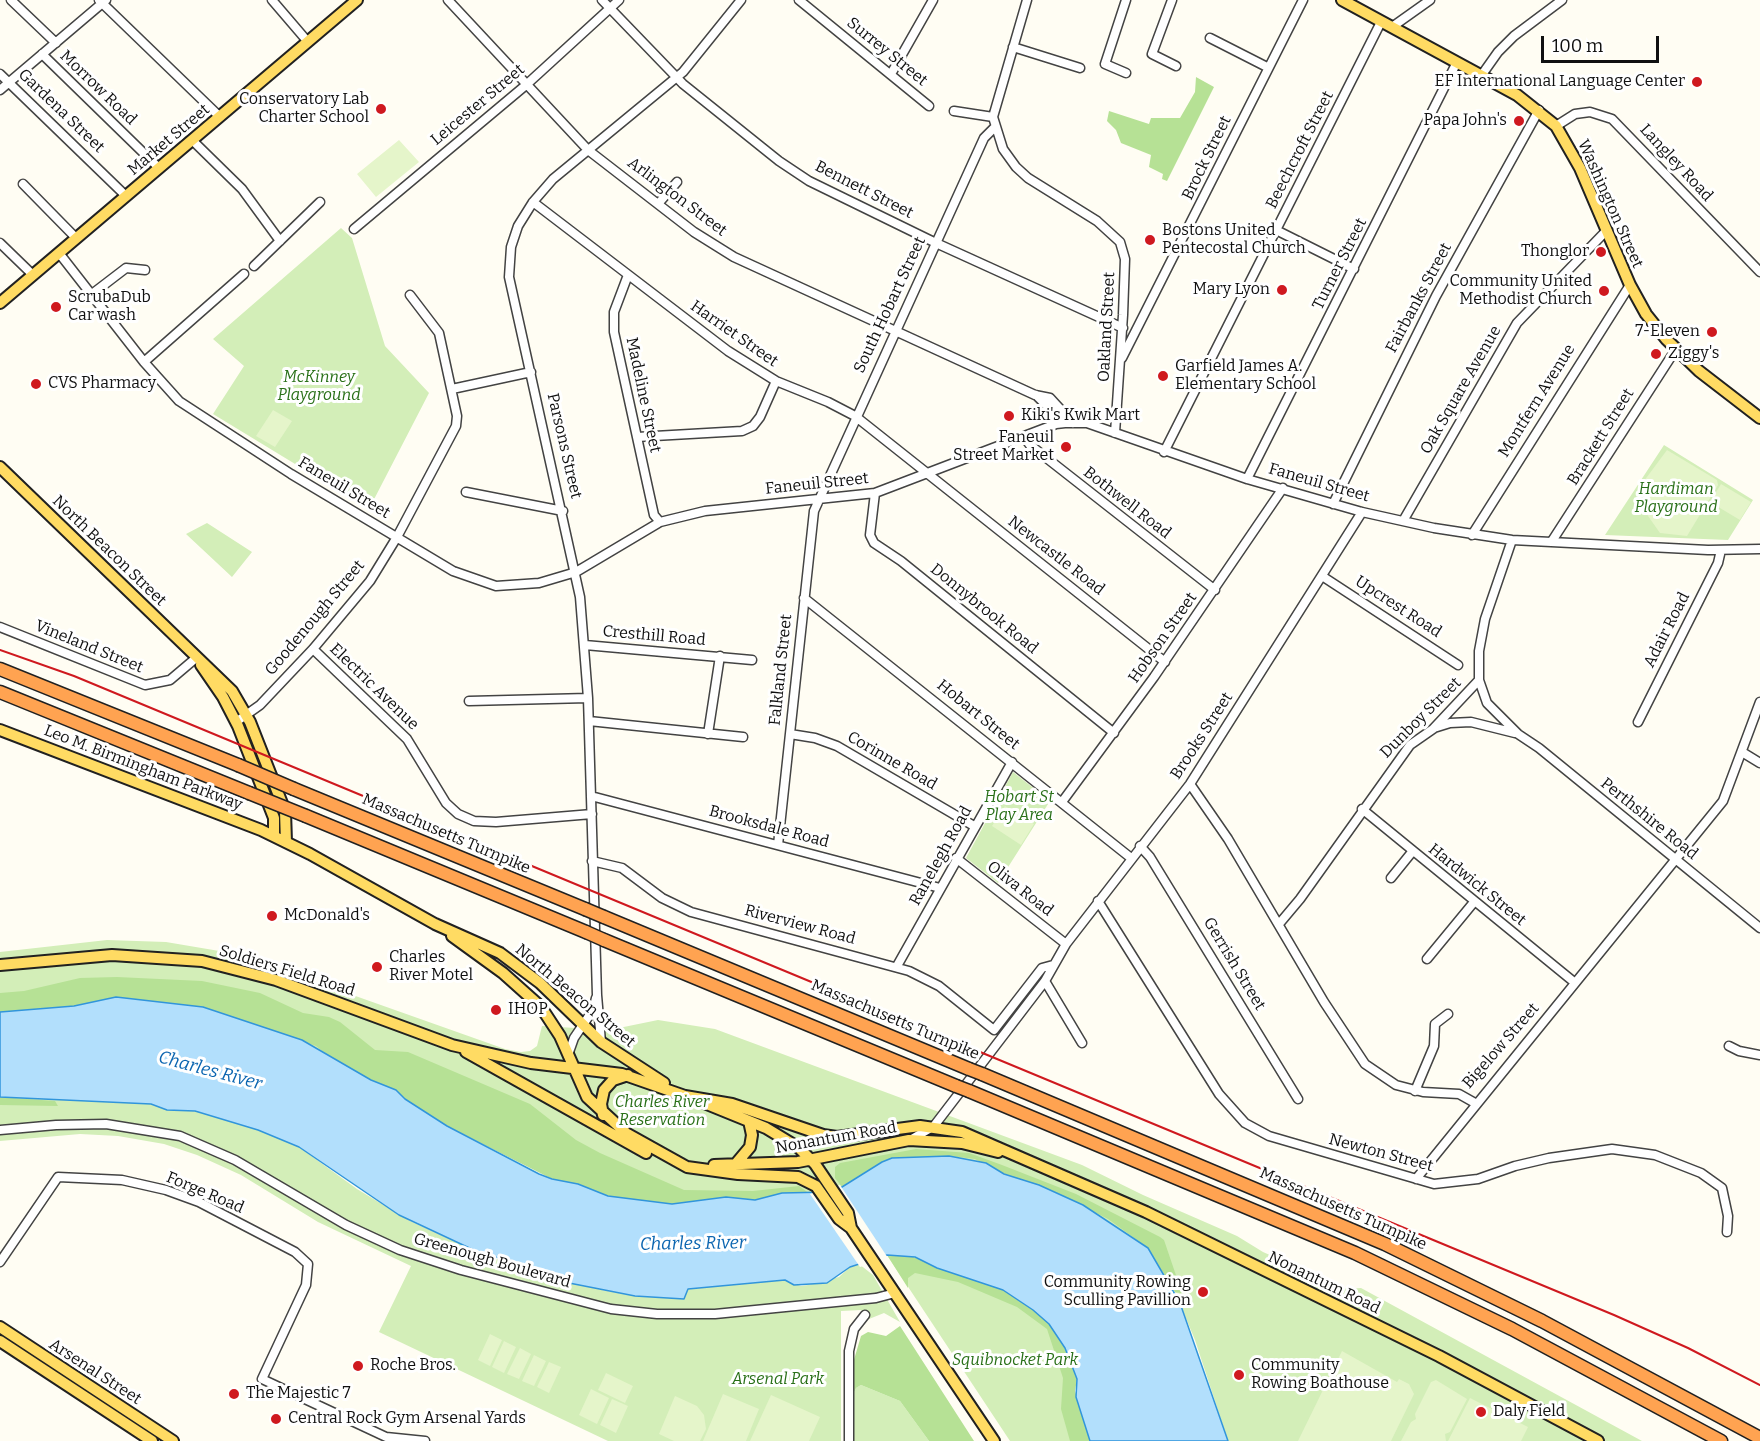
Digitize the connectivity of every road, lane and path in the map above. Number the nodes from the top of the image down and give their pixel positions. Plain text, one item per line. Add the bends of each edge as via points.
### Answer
1 (11, 0) edge
2 (272, 0) edge
3 (357, 0) edge
4 (448, 0) edge
5 (602, 0) edge
6 (619, 0) edge
7 (741, 0) edge
8 (799, 0) edge
9 (933, 0) edge
10 (1027, 0) edge
11 (1126, 0) edge
12 (1172, 0) edge
13 (1303, 0) edge
14 (1342, 0) edge
15 (1430, 0) edge
16 (1562, 0) edge
17 (103, 1) edge
18 (610, 10) junction
19 (1382, 22) junction
20 (1392, 27) junction
21 (1210, 38) dead end
22 (308, 42) junction
23 (56, 43) junction
24 (1013, 46) junction
25 (42, 54) junction
26 (1457, 62) junction
27 (1176, 66) dead end
28 (1268, 67) junction
29 (1080, 68) dead end
30 (1126, 73) dead end
31 (0, 74) edge
32 (891, 74) junction
33 (1481, 76) junction
34 (677, 77) junction
35 (9, 82) junction
36 (526, 85) junction
37 (0, 90) edge
38 (929, 106) dead end
39 (1539, 110) junction
40 (954, 111) dead end
41 (220, 117) junction
42 (993, 117) junction
43 (1556, 126) junction
44 (995, 127) junction
45 (192, 140) junction
46 (588, 150) junction
47 (159, 168) junction
48 (677, 182) dead end
49 (23, 184) dead end
50 (126, 196) junction
51 (320, 202) dead end
52 (533, 202) junction
53 (658, 204) junction
54 (354, 229) dead end
55 (1276, 230) junction
56 (1607, 230) junction
57 (76, 238) junction
58 (280, 240) junction
59 (0, 243) edge
60 (936, 243) junction
61 (59, 253) junction
62 (254, 266) dead end
63 (1354, 269) junction
64 (145, 270) dead end
65 (1760, 272) edge
66 (244, 274) dead end
67 (33, 275) junction
68 (628, 275) junction
69 (1630, 285) junction
70 (92, 294) junction
71 (410, 295) dead end
72 (0, 303) edge
73 (1123, 328) junction
74 (894, 330) junction
75 (1676, 349) junction
76 (144, 362) junction
77 (1121, 362) junction
78 (531, 372) junction
79 (776, 381) junction
80 (452, 389) junction
81 (1035, 394) junction
82 (855, 416) junction
83 (1760, 418) edge
84 (1073, 423) junction
85 (1056, 424) junction
86 (1115, 433) junction
87 (637, 437) junction
88 (1024, 437) junction
89 (1164, 452) junction
90 (0, 467) edge
91 (928, 475) junction
92 (1246, 479) junction
93 (1283, 488) junction
94 (466, 492) dead end
95 (875, 494) junction
96 (819, 499) junction
97 (1333, 504) junction
98 (563, 511) junction
99 (1362, 512) junction
100 (1403, 521) junction
101 (660, 522) junction
102 (1472, 535) junction
103 (397, 537) junction
104 (1512, 540) junction
105 (1552, 541) junction
106 (1760, 549) edge
107 (1721, 550) junction
108 (576, 572) junction
109 (1322, 576) junction
110 (1215, 590) junction
111 (804, 598) junction
112 (0, 627) edge
113 (585, 645) junction
114 (313, 649) junction
115 (720, 656) junction
116 (196, 658) junction
117 (752, 660) dead end
118 (1165, 662) junction
119 (1458, 665) dead end
120 (0, 669) edge
121 (1479, 680) junction
122 (0, 692) edge
123 (588, 698) junction
124 (470, 701) dead end
125 (1760, 702) edge
126 (247, 715) junction
127 (589, 721) junction
128 (236, 722) junction
129 (1638, 722) dead end
130 (1432, 729) junction
131 (0, 730) edge
132 (1113, 733) junction
133 (708, 734) junction
134 (790, 734) junction
135 (1518, 734) junction
136 (743, 738) dead end
137 (1742, 752) junction
138 (1012, 762) junction
139 (1760, 763) edge
140 (1190, 784) junction
141 (591, 796) junction
142 (1062, 802) junction
143 (1362, 809) junction
144 (592, 814) junction
145 (974, 826) junction
146 (274, 836) junction
147 (286, 842) junction
148 (778, 845) junction
149 (1140, 846) junction
150 (1412, 852) junction
151 (956, 858) junction
152 (1131, 858) junction
153 (592, 861) junction
154 (1675, 861) junction
155 (1391, 878) dead end
156 (940, 888) junction
157 (1098, 902) junction
158 (1474, 902) junction
159 (435, 924) junction
160 (1279, 924) junction
161 (1760, 928) edge
162 (1066, 944) junction
163 (1427, 959) dead end
164 (0, 965) edge
165 (1053, 965) junction
166 (897, 966) junction
167 (1045, 981) junction
168 (1574, 982) junction
169 (597, 995) junction
170 (1448, 1014) dead end
171 (583, 1024) junction
172 (994, 1030) joint
173 (601, 1042) junction
174 (1082, 1043) dead end
175 (452, 1045) junction
176 (1729, 1046) dead end
177 (568, 1055) junction
178 (1760, 1055) edge
179 (573, 1067) junction
180 (628, 1075) junction
181 (1415, 1091) junction
182 (685, 1096) junction
183 (1298, 1099) dead end
184 (1475, 1103) junction
185 (603, 1115) junction
186 (749, 1121) junction
187 (934, 1126) junction
188 (0, 1130) edge
189 (909, 1140) junction
190 (812, 1160) junction
191 (1032, 1162) junction
192 (679, 1165) junction
193 (734, 1166) junction
194 (1416, 1179) junction
195 (823, 1186) junction
196 (1727, 1232) dead end
197 (0, 1262) edge
198 (895, 1293) junction
199 (865, 1315) dead end
200 (0, 1327) edge
201 (0, 1341) edge
202 (146, 1436) edge
203 (1760, 1438) edge
204 (393, 1439) edge
205 (173, 1441) edge
206 (425, 1441) edge
207 (849, 1441) edge
208 (994, 1441) edge
209 (1598, 1441) edge
210 (1721, 1441) edge

1 - 23 street
2 - 22 street
3 - 22 main road, Market Street
4 - 36 street, Arlington Street
5 - 18 street, Bennett Street
6 - 18 street, Leicester Street
7 - 34 street, Parsons Street
8 - 32 street, Surrey Street
9 - 32 street
10 - 24 street, Oakland Street
11 - 30 street via 1105,64
12 - 27 street via 1152,54
13 - 28 street, Brock Street
14 - 19 main road, Washington Street
15 - 20 street
16 - 33 street via 1514,36
17 - 23 street
17 - 41 street
18 - 34 street, Bennett Street
18 - 36 street, Leicester Street
19 - 20 main road, Washington Street
19 - 55 street, Beechcroft Street
20 - 26 main road, Washington Street
21 - 28 street
22 - 41 main road, Market Street
23 - 25 street
24 - 29 street
24 - 42 street, Oakland Street
25 - 35 street
25 - 47 street, Morrow Road
26 - 33 main road, Washington Street
26 - 63 street, Turner Street
28 - 77 street, Brock Street
31 - 35 street, Gardena Street
32 - 38 street, Surrey Street
33 - 39 main road, Washington Street
34 - 46 street, Parsons Street
34 - 60 street, Bennett Street via 809,181
35 - 37 street
35 - 50 street, Gardena Street
36 - 46 street, Arlington Street
36 - 54 street, Leicester Street
39 - 43 main road, Washington Street
39 - 97 street, Fairbanks Street via 1436,296
40 - 42 street
41 - 45 main road, Market Street
42 - 44 street, Oakland Street
43 - 56 main road, Washington Street via 1580,168
43 - 65 street, Langley Road via 1575,114 1590,112 1612,119
44 - 60 street, South Hobart Street via 984,138
44 - 73 street, Oakland Street via 1003,149 1028,178 1097,221 1120,242 1125,259
45 - 47 main road, Market Street
45 - 58 street via 242,189
46 - 52 street, Parsons Street
46 - 53 street, Arlington Street
47 - 50 main road, Market Street
48 - 53 street
49 - 57 street
50 - 57 main road, Market Street
51 - 58 street
52 - 68 street, Harriet Street
52 - 78 street, Parsons Street via 511,247 509,277
53 - 74 street, Arlington Street via 734,257
55 - 63 street
55 - 89 street, Beechcroft Street
56 - 69 main road, Washington Street
56 - 100 street, Oak Square Avenue via 1517,323
57 - 61 main road, Market Street
58 - 62 street
59 - 67 street
60 - 73 street, Bennett Street
60 - 74 street, South Hobart Street
61 - 67 main road, Market Street
61 - 70 street, Faneuil Street
63 - 92 street, Turner Street
64 - 70 street via 126,268
66 - 76 street
67 - 72 main road, Market Street
68 - 79 street, Harriet Street via 728,351
68 - 87 street, Madeline Street via 614,312 614,332
69 - 75 main road, Washington Street via 1650,319
69 - 102 street, Montfern Avenue
70 - 76 street, Faneuil Street
71 - 80 street, Goodenough Street via 439,333
73 - 77 street, Oakland Street
74 - 81 street, Arlington Street
74 - 82 street, South Hobart Street
75 - 83 main road, Washington Street via 1721,390
75 - 105 street, Brackett Street
76 - 103 street, Faneuil Street via 187,407
77 - 86 street, Oakland Street
78 - 80 street
78 - 98 street, Parsons Street
79 - 82 street, Harriet Street
79 - 87 street via 760,417 742,431
80 - 103 street, Goodenough Street via 458,416 456,426
81 - 84 street, Arlington Street via 1050,398
81 - 85 street, Arlington Street via 1048,407
82 - 91 street, Harriet Street
82 - 96 street, South Hobart Street
84 - 85 street, Faneuil Street
84 - 86 street, Faneuil Street via 1087,423
85 - 88 street, Faneuil Street
86 - 89 street, Faneuil Street
87 - 101 street, Madeline Street via 654,515
88 - 91 street, Faneuil Street
88 - 110 street, Bothwell Road
89 - 92 street, Faneuil Street
90 - 116 main road, North Beacon Street
91 - 95 street, Faneuil Street
91 - 118 street, Newcastle Road
92 - 93 street, Faneuil Street
93 - 97 street, Faneuil Street
93 - 110 street, Hobson Street
94 - 98 street
95 - 96 street, Faneuil Street
95 - 132 street, Donnybrook Road via 870,535 874,543
96 - 101 street, Faneuil Street via 705,510
96 - 111 street, Falkland Street via 813,514
97 - 99 street, Faneuil Street
98 - 108 street, Parsons Street
99 - 100 street, Faneuil Street
99 - 109 street, Brooks Street
100 - 102 street, Faneuil Street
101 - 108 street, Faneuil Street
102 - 104 street, Faneuil Street
103 - 108 street, Faneuil Street via 453,571 496,586 538,584
103 - 114 street, Goodenough Street via 370,581
104 - 105 street, Faneuil Street
104 - 121 street, Dunboy Street via 1485,619
105 - 107 street, Faneuil Street
106 - 107 street, Faneuil Street
107 - 129 street, Adair Road
108 - 113 street, Parsons Street
109 - 119 street, Upcrest Road
109 - 140 street, Brooks Street
110 - 118 street, Hobson Street
111 - 134 street, Falkland Street
111 - 138 street, Hobart Street
112 - 116 street, Vineland Street via 145,685 170,680
113 - 115 street, Cresthill Road
113 - 123 street, Parsons Street
114 - 126 street, Goodenough Street
114 - 144 street, Electric Avenue via 407,739 446,803 458,814 474,821 496,822
115 - 117 street, Cresthill Road
115 - 133 street, Cresthill Road
116 - 126 main road, North Beacon Street via 222,679
116 - 128 main road, North Beacon Street
118 - 132 street, Hobson Street
120 - 203 highway, Massachusetts Turnpike, bridge via 1385,1244 1516,1308
121 - 130 street, Dunboy Street
121 - 135 street, Perthshire Road via 1487,703
122 - 210 highway, bridge via 1274,1218 1538,1342
123 - 124 street
123 - 127 street, Parsons Street
125 - 137 street, Bigelow Street
126 - 128 street, Goodenough Street
126 - 147 main road, North Beacon Street via 286,813
127 - 133 street
127 - 141 street, Parsons Street
128 - 146 main road, North Beacon Street via 274,816
130 - 135 street, Perthshire Road via 1471,722
130 - 143 street, Dunboy Street via 1410,745
131 - 146 main road, Leo M. Birmingham Parkway
132 - 142 street, Hobson Street
133 - 136 street
134 - 145 street, Corinne Road via 837,746
134 - 148 street, Falkland Street
135 - 154 street, Perthshire Road
137 - 139 street
137 - 154 street, Bigelow Street via 1723,801
138 - 142 street, Hobart Street
138 - 145 street, Ranelegh Road
140 - 149 street, Brooks Street
140 - 160 street, Bigelow Street
141 - 144 street, Parsons Street
141 - 148 street, Brooksdale Road
142 - 152 street, Hobart Street
143 - 150 street, Hardwick Street
143 - 160 street, Dunboy Street
144 - 153 street, Parsons Street
145 - 151 street, Ranelegh Road
146 - 147 main road, North Beacon Street
147 - 159 main road, North Beacon Street
148 - 156 street, Brooksdale Road
149 - 152 street, Brooks Street
149 - 183 street, Gerrish Street
150 - 155 street
150 - 158 street, Hardwick Street
151 - 156 street, Ranelegh Road
151 - 162 street, Oliva Road
152 - 157 street, Brooks Street
153 - 166 street, Riverview Road via 622,868 662,898 691,912
153 - 169 street, Parsons Street
154 - 161 street, Perthshire Road
154 - 168 street, Bigelow Street
156 - 166 street, Ranelegh Road
157 - 162 street, Brooks Street
157 - 194 street, Newton Street via 1233,1113 1269,1136
158 - 163 street
158 - 168 street, Hardwick Street
159 - 171 main road, North Beacon Street via 511,960
159 - 177 main road, North Beacon Street via 531,997 554,1025
160 - 181 street, Bigelow Street via 1360,1057 1387,1080
162 - 165 street, Brooks Street
164 - 175 main road, Soldiers Field Road via 112,955 202,961 288,984
165 - 167 street, Brooks Street
165 - 172 street, Brooks Street via 1042,968
166 - 172 street, Riverview Road via 935,984
167 - 174 street
167 - 187 street, Brooks Street
168 - 184 street, Bigelow Street
169 - 171 street, Parsons Street
169 - 173 street, Parsons Street
170 - 181 street via 1435,1024 1434,1046
171 - 173 main road, North Beacon Street
171 - 177 street, Parsons Street
173 - 182 main road, North Beacon Street
175 - 179 main road, Soldiers Field Road via 516,1061
175 - 192 main road, Soldiers Field Road via 544,1094 615,1138
176 - 178 street
177 - 179 main road, North Beacon Street
179 - 180 main road, Soldiers Field Road
179 - 185 main road, North Beacon Street via 586,1097
180 - 182 main road, Soldiers Field Road
180 - 185 main road via 613,1080 604,1090
181 - 184 street, Bigelow Street via 1454,1093
182 - 186 main road, North Beacon Street
182 - 187 main road, Nonantum Road via 732,1104 830,1136 891,1127
184 - 194 street
185 - 192 main road, North Beacon Street
186 - 190 main road, North Beacon Street via 787,1139
186 - 193 main road via 752,1143
187 - 189 street, Brooks Street
187 - 191 main road, Nonantum Road via 975,1136
188 - 198 street, Greenough Boulevard via 124,1125 180,1137 235,1160 337,1220 400,1250 611,1309 715,1314
189 - 190 main road, Nonantum Road
189 - 191 main road, Nonantum Road via 962,1143
190 - 193 main road, Nonantum Road
190 - 195 main road, North Beacon Street
191 - 209 main road, Nonantum Road via 1146,1212 1353,1314
192 - 193 main road, Nonantum Road
192 - 195 main road, North Beacon Street via 798,1178
194 - 196 street, Newton Street via 1453,1184 1549,1158 1612,1149 1637,1151 1664,1157 1701,1173 1722,1188 1727,1205
195 - 198 main road, North Beacon Street via 839,1219 851,1228
197 - 204 street, Forge Road via 58,1178 122,1180 199,1202 295,1252 308,1264 306,1285 262,1379
198 - 208 main road, North Beacon Street
199 - 207 street via 854,1329 849,1351
200 - 202 main road, Arsenal Street
201 - 202 main road, Arsenal Street
202 - 205 main road, Arsenal Street
204 - 206 street

